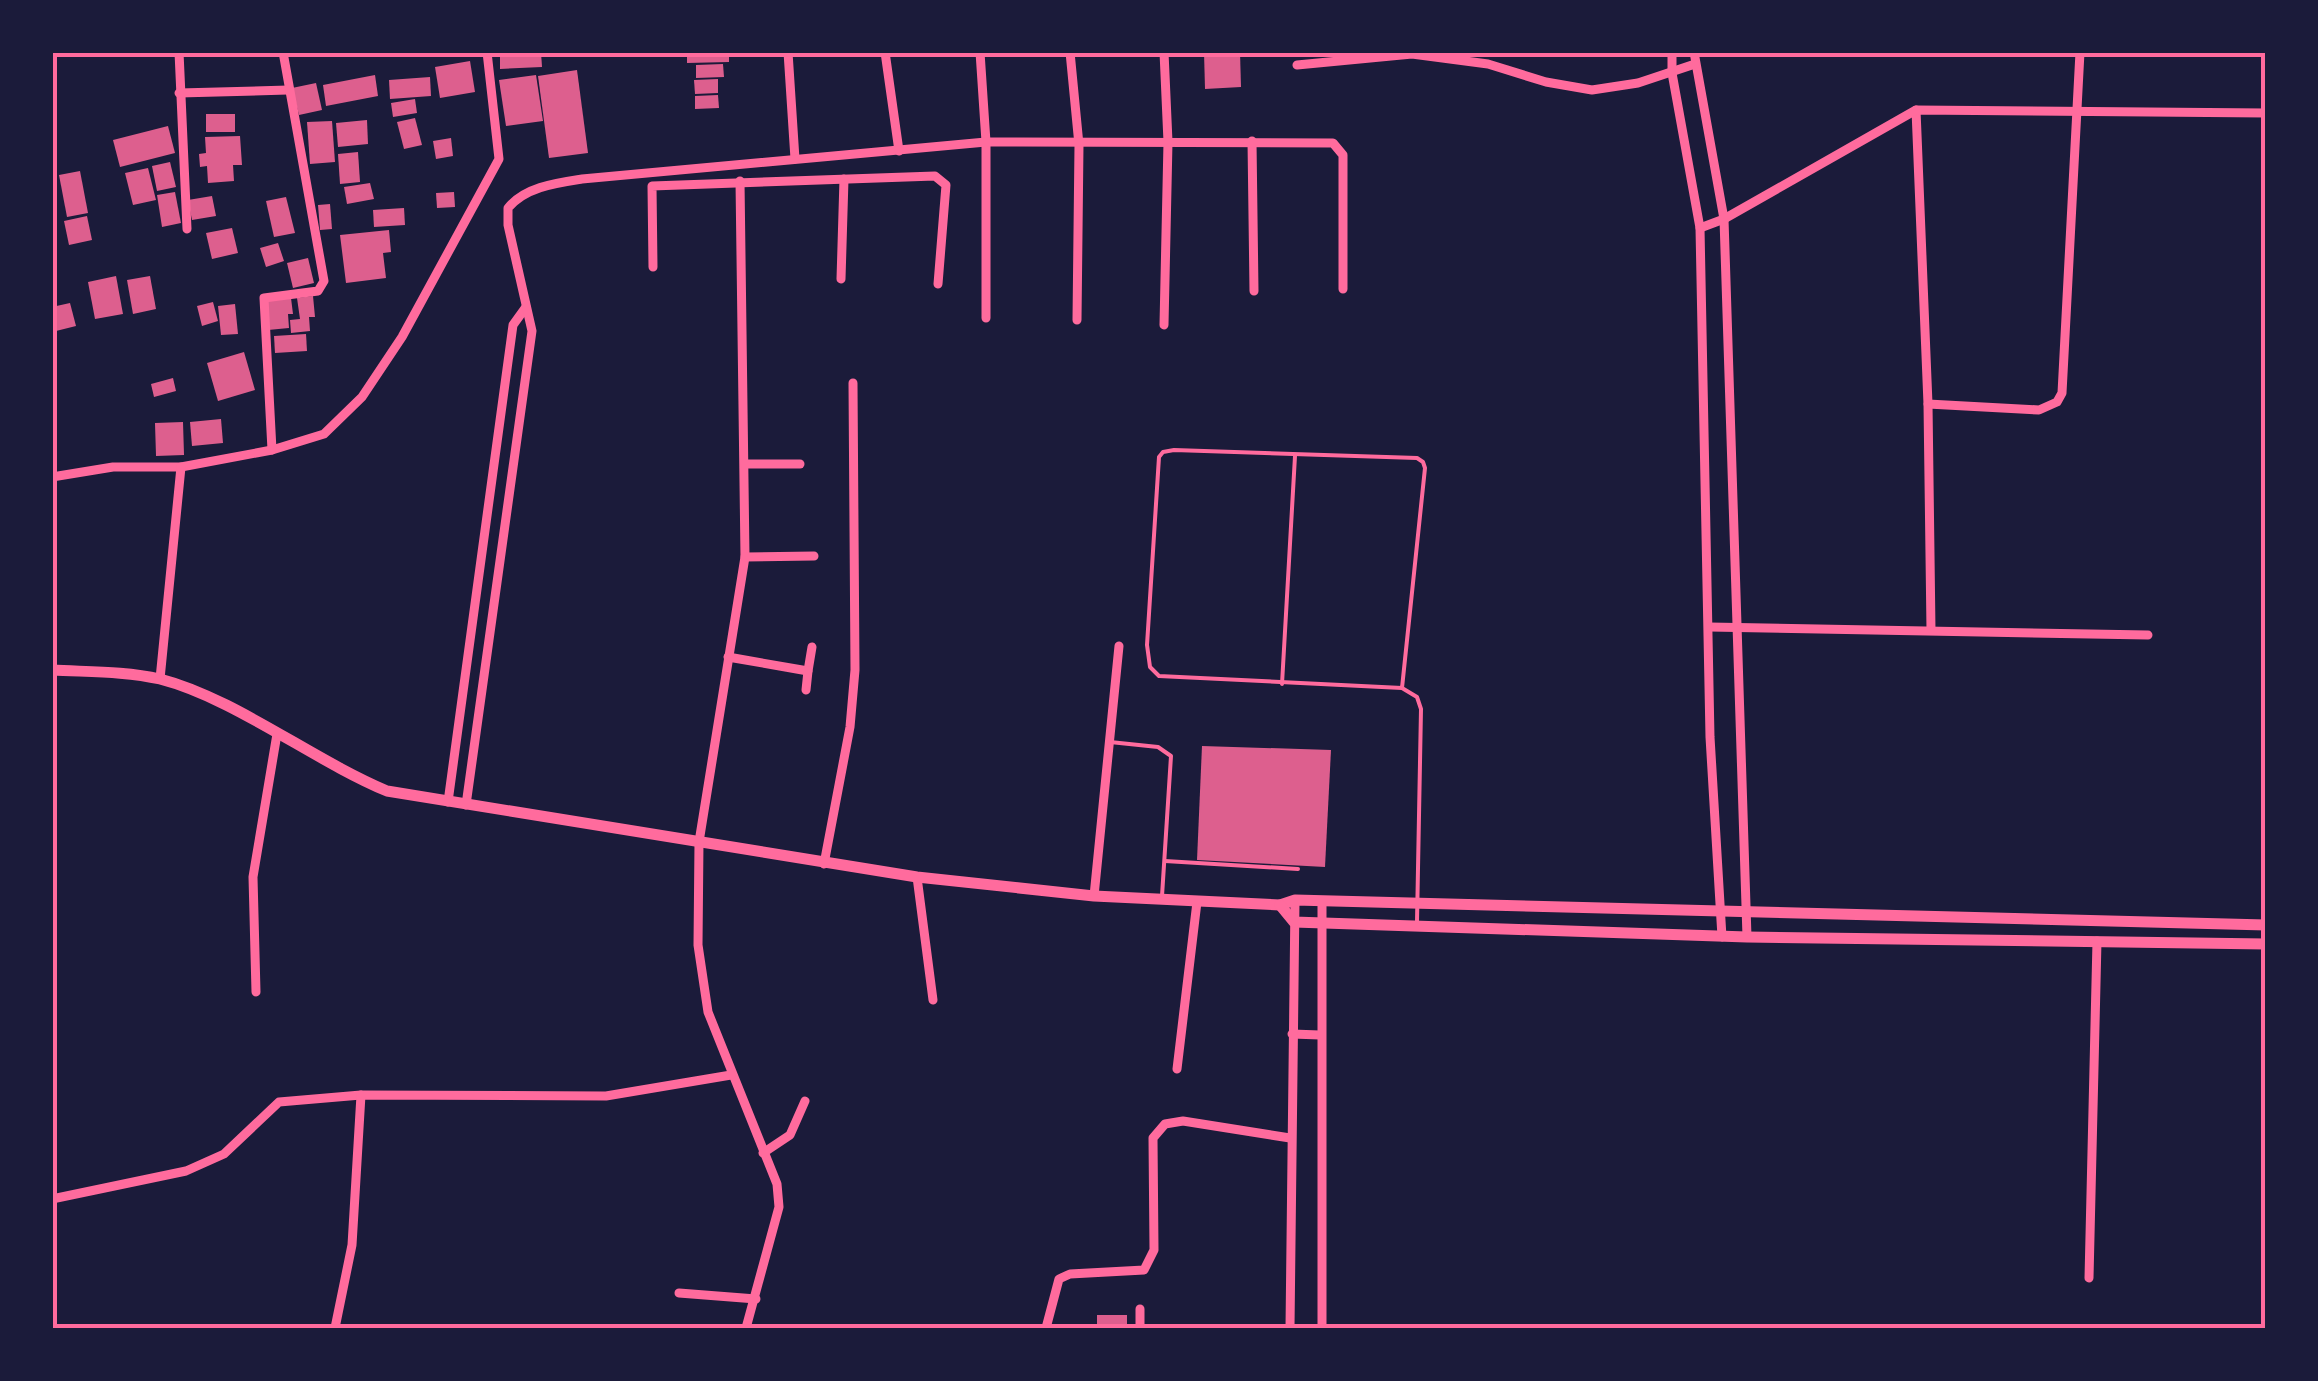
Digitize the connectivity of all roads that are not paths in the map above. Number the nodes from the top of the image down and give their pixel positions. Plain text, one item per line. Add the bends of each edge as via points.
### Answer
1 (179, 52) edge
2 (283, 52) edge
3 (488, 52) edge
4 (788, 52) edge
5 (885, 52) edge
6 (980, 52) edge
7 (1070, 52) edge
8 (1164, 52) edge
9 (1672, 52) edge
10 (2080, 52) edge
11 (1412, 53) edge
12 (1695, 58) edge
13 (1297, 65) dead end
14 (1672, 73) junction
15 (288, 90) junction
16 (179, 93) junction
17 (1916, 110) junction
18 (2076, 113) junction
19 (2266, 113) edge
20 (1252, 141) junction
21 (986, 142) junction
22 (1168, 142) junction
23 (1079, 144) junction
24 (899, 151) junction
25 (795, 159) junction
26 (844, 179) junction
27 (740, 181) junction
28 (1724, 219) junction
29 (1700, 228) junction
30 (187, 229) dead end
31 (653, 267) dead end
32 (841, 279) dead end
33 (938, 284) dead end
34 (1343, 288) dead end
35 (1254, 291) dead end
36 (526, 307) junction
37 (986, 318) dead end
38 (1077, 320) dead end
39 (1164, 325) dead end
40 (508, 355) junction
41 (529, 358) junction
42 (853, 383) dead end
43 (1928, 404) junction
44 (272, 450) junction
45 (1296, 456) junction
46 (745, 464) junction
47 (800, 464) dead end
48 (181, 467) junction
49 (52, 477) edge
50 (744, 556) junction
51 (814, 556) dead end
52 (479, 560) junction
53 (500, 562) junction
54 (1709, 627) junction
55 (1735, 627) junction
56 (1931, 630) junction
57 (2148, 634) dead end
58 (1119, 646) dead end
59 (812, 647) dead end
60 (728, 656) junction
61 (52, 670) edge
62 (808, 671) junction
63 (160, 679) junction
64 (1282, 684) junction
65 (1402, 688) junction
66 (806, 690) dead end
67 (277, 734) junction
68 (1110, 742) junction
69 (448, 802) junction
70 (466, 805) junction
71 (699, 842) junction
72 (1165, 861) junction
73 (824, 864) junction
74 (1298, 869) dead end
75 (918, 877) junction
76 (1094, 896) junction
77 (1162, 900) junction
78 (1295, 900) junction
79 (1322, 901) junction
80 (1198, 902) junction
81 (1420, 904) junction
82 (1280, 905) junction
83 (1746, 913) junction
84 (1720, 914) junction
85 (1294, 922) junction
86 (1322, 924) junction
87 (2266, 925) edge
88 (1416, 928) junction
89 (1722, 936) junction
90 (1747, 938) junction
91 (2097, 941) junction
92 (2266, 944) edge
93 (256, 992) dead end
94 (933, 1000) dead end
95 (1292, 1034) junction
96 (1320, 1035) junction
97 (1177, 1068) dead end
98 (731, 1074) junction
99 (361, 1095) junction
100 (806, 1102) dead end
101 (1290, 1138) junction
102 (762, 1153) junction
103 (52, 1199) edge
104 (2089, 1278) dead end
105 (679, 1294) dead end
106 (756, 1299) junction
107 (1140, 1309) dead end
108 (335, 1328) edge
109 (746, 1328) edge
110 (1046, 1328) edge
111 (1140, 1328) edge
112 (1290, 1328) edge
113 (1322, 1328) edge

1 - 16 street
2 - 15 street
3 - 44 street via 499,159 464,224 362,397 324,434
4 - 25 street
5 - 24 street
6 - 21 street
7 - 23 street
8 - 22 street
9 - 14 street
10 - 18 street
11 - 13 street
11 - 14 street via 1592,90
12 - 14 street
12 - 28 street
14 - 29 street
15 - 16 street
15 - 44 street via 324,281 318,291 264,298
16 - 30 street
17 - 18 street
17 - 28 street
17 - 43 street
18 - 19 street
18 - 43 street via 2062,393 2039,410
20 - 22 street
20 - 34 street via 1333,143 1344,155
20 - 35 street
21 - 23 street
21 - 24 street
21 - 37 street
22 - 23 street
22 - 39 street
23 - 38 street
24 - 25 street
25 - 36 street via 557,182 516,197 508,225
26 - 27 street
26 - 32 street
26 - 33 street via 935,176 946,186
27 - 31 street via 652,186
27 - 46 street
28 - 29 street
28 - 55 street
29 - 54 street
36 - 40 street via 513,325
36 - 41 street
40 - 41 street
40 - 52 street
41 - 53 street
42 - 73 street via 854,670
43 - 56 street
44 - 48 street
45 - 64 lane
45 - 64 lane via 1162,452 1147,645 1150,667 1159,676
45 - 65 lane via 1423,462
46 - 47 street
46 - 50 street
48 - 49 street via 113,467
48 - 63 street
50 - 51 street
50 - 60 street
52 - 53 street
52 - 69 street
53 - 70 street
54 - 55 street
54 - 84 street
55 - 56 street
55 - 83 street
56 - 57 street
58 - 68 street
59 - 62 street
60 - 62 street
60 - 71 street
61 - 63 main road
62 - 66 street
63 - 67 main road
64 - 65 lane
65 - 81 lane via 1417,697 1421,709
67 - 69 main road via 387,791
67 - 93 street via 253,877
68 - 72 lane via 1158,746 1172,756
68 - 76 street
69 - 70 main road
70 - 71 main road
71 - 73 main road
71 - 98 street via 698,945 708,1012
72 - 74 lane
72 - 77 lane
73 - 75 main road
75 - 76 main road
75 - 94 street
76 - 77 main road
77 - 80 main road
78 - 79 main road
78 - 82 main road
78 - 85 street
79 - 81 main road
79 - 86 street
80 - 82 main road
80 - 97 street
81 - 84 main road
81 - 88 lane
82 - 85 main road
83 - 84 main road
83 - 87 main road
83 - 90 street
84 - 89 street
85 - 86 main road
85 - 95 street
86 - 88 main road
86 - 96 street
88 - 89 main road
89 - 90 main road
90 - 91 main road
91 - 92 main road
91 - 104 street
95 - 96 street
95 - 101 street
96 - 113 street
98 - 99 street via 606,1096
98 - 102 street
99 - 103 street via 279,1102 224,1154 186,1171
99 - 108 street via 352,1245
100 - 102 street via 790,1135
101 - 110 street via 1165,1124 1153,1138 1154,1250 1144,1270 1059,1279
101 - 112 street
102 - 106 street via 779,1207
105 - 106 street
106 - 109 street
107 - 111 street

